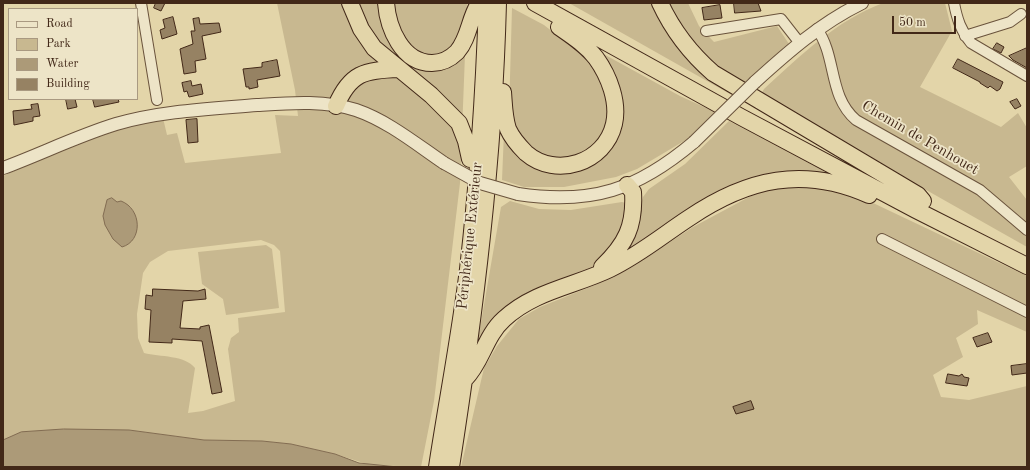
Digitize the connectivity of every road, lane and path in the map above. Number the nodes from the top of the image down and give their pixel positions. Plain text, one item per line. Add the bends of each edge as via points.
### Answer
1 (141, 3) edge
2 (350, 3) edge
3 (386, 3) edge
4 (498, 3) edge
5 (524, 3) edge
6 (536, 3) edge
7 (660, 3) edge
8 (862, 3) edge
9 (954, 3) edge
10 (481, 4) edge
11 (550, 11) edge
12 (1021, 14) dead end
13 (817, 29) junction
14 (706, 31) dead end
15 (965, 36) junction
16 (799, 42) junction
17 (399, 69) junction
18 (1027, 76) edge
19 (496, 78) junction
20 (689, 89) junction
21 (157, 100) dead end
22 (336, 106) junction
23 (470, 159) junction
24 (3, 168) edge
25 (627, 185) junction
26 (893, 192) junction
27 (919, 206) junction
28 (1027, 230) edge
29 (472, 235) junction
30 (882, 239) dead end
31 (1027, 255) edge
32 (1027, 266) edge
33 (593, 275) junction
34 (1027, 312) edge
35 (465, 379) junction
36 (450, 428) junction
37 (437, 467) edge
38 (451, 467) edge

1 - 21 street
2 - 17 highway via 368,40
3 - 10 highway via 388,20 398,42 411,57 432,63 444,61 456,53 466,39 473,13
4 - 19 highway
5 - 11 highway
6 - 20 highway
7 - 27 highway via 686,46 713,73 918,195
8 - 13 street
9 - 15 street via 957,21
10 - 23 highway
10 - 29 highway, Périphérique Extérieur via 482,104
11 - 19 highway via 558,26 589,50 607,77 615,115 610,135 602,146 586,159 569,166 547,164 533,158 516,142 508,129 503,89
11 - 20 highway via 648,70
11 - 26 highway
12 - 15 street via 1010,22
13 - 16 street
13 - 28 street, Chemin de Penhouet via 827,50 842,106 849,114 980,190
14 - 16 street via 782,19
15 - 18 street via 986,53
16 - 25 street, bridge via 670,162
17 - 22 highway via 376,71 355,77 344,88
17 - 23 highway via 452,114 463,134
19 - 35 highway via 481,259
20 - 26 highway
22 - 24 street via 280,104 161,114 116,124 71,139
22 - 25 street, bridge via 354,110 380,121 480,183 518,194 553,198 579,197 605,193
23 - 29 highway via 466,212
25 - 33 highway via 633,192 632,221 616,253
26 - 27 highway
27 - 31 highway
27 - 32 highway
27 - 33 highway via 902,210 856,189 826,180 798,178 767,181 719,200 627,259
29 - 36 highway, Périphérique Extérieur via 455,357
30 - 34 street
33 - 35 highway via 539,296 503,319 492,332 474,369
35 - 36 highway
36 - 37 highway, Périphérique Extérieur
36 - 38 highway

